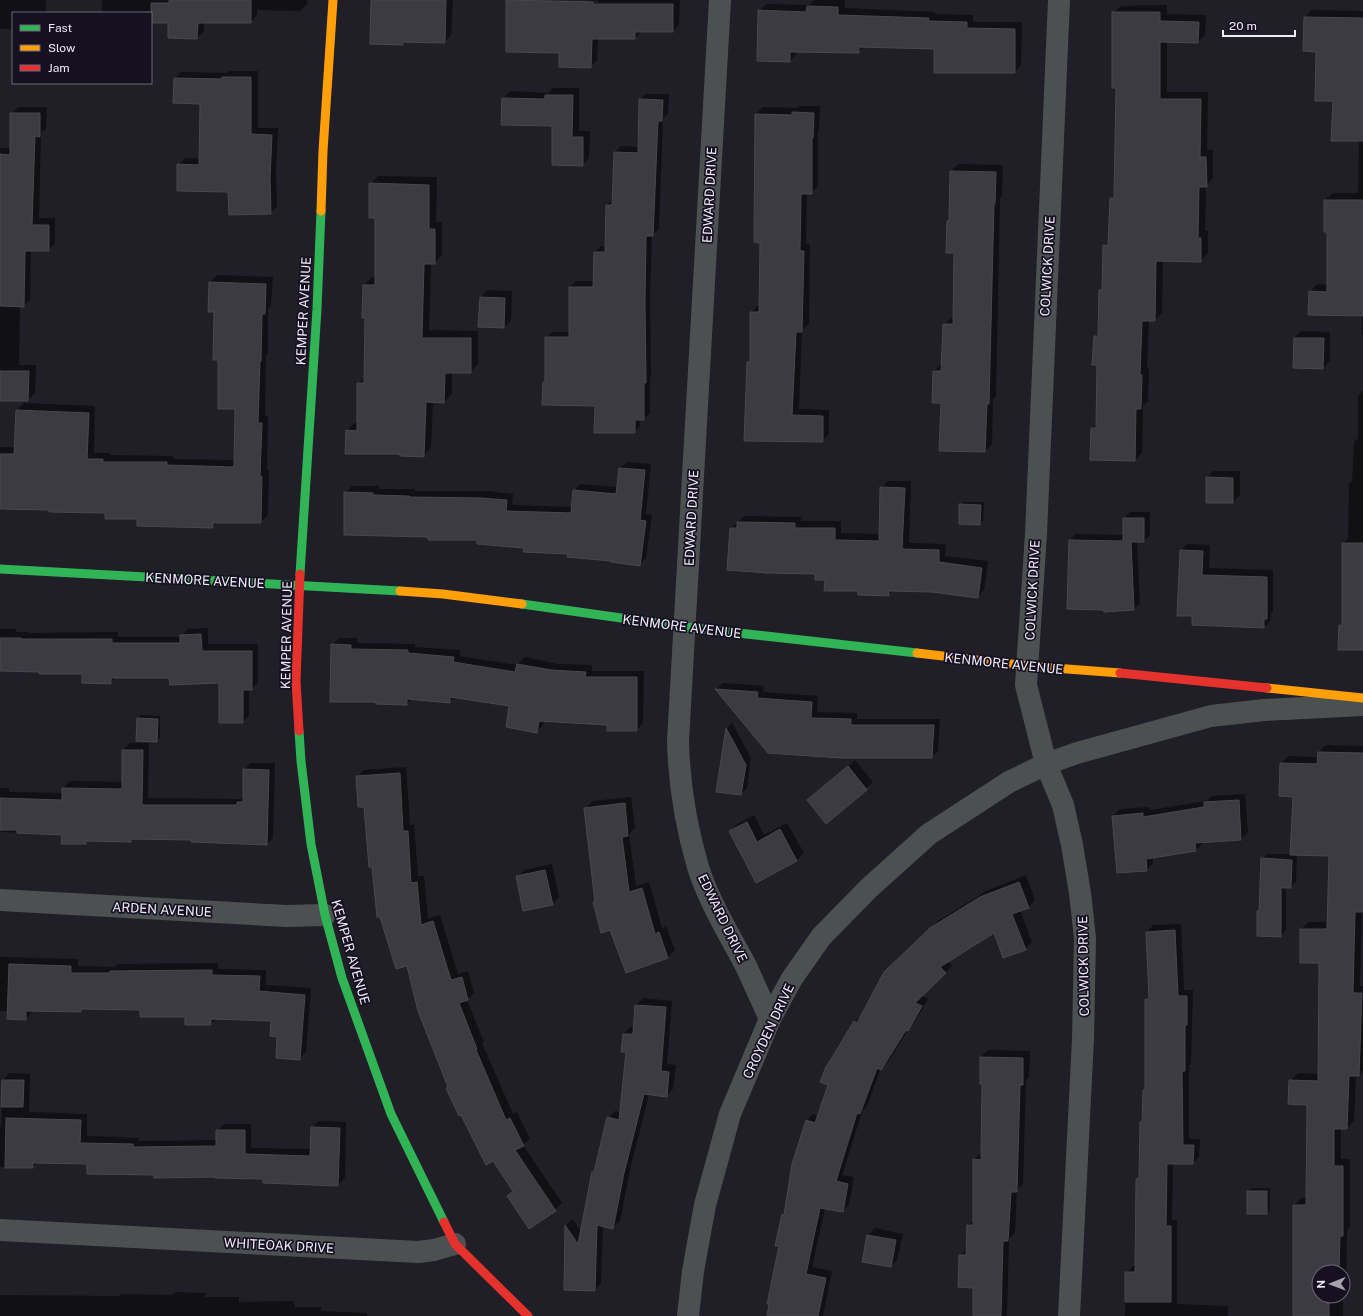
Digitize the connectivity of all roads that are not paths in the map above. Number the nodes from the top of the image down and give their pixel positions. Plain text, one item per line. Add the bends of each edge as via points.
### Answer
1 (333, 0) edge
2 (720, 0) edge
3 (1059, 0) edge
4 (0, 569) edge
5 (300, 585) junction
6 (684, 627) junction
7 (1028, 666) junction
8 (1363, 698) edge
9 (1363, 704) edge
10 (1046, 764) junction
11 (0, 900) edge
12 (325, 914) junction
13 (770, 1019) junction
14 (0, 1230) edge
15 (455, 1244) junction
16 (528, 1316) edge
17 (688, 1316) edge
18 (1069, 1316) edge

1 - 5 street, KEMPER AVENUE
2 - 6 street, EDWARD DRIVE
3 - 7 street, COLWICK DRIVE
4 - 5 street, KENMORE AVENUE
5 - 6 street, KENMORE AVENUE via 443,594
5 - 12 street, KEMPER AVENUE via 296,681 301,761 311,844
6 - 7 street, KENMORE AVENUE
6 - 13 street, EDWARD DRIVE via 678,741 686,822 699,868 720,919 746,966
7 - 8 street, KENMORE AVENUE
7 - 10 street, COLWICK DRIVE via 1026,685
9 - 10 street via 1210,716
10 - 13 street, CROYDEN DRIVE via 1009,782 929,834 869,888 821,937 791,980
10 - 18 street, COLWICK DRIVE via 1063,805 1072,845 1085,938 1083,1039
11 - 12 street, ARDEN AVENUE via 286,916
12 - 15 street, KEMPER AVENUE via 342,978 377,1079 391,1114
13 - 17 street, CROYDEN DRIVE via 730,1114 705,1205 692,1271
14 - 15 street, WHITEOAK DRIVE via 418,1252
15 - 16 street

